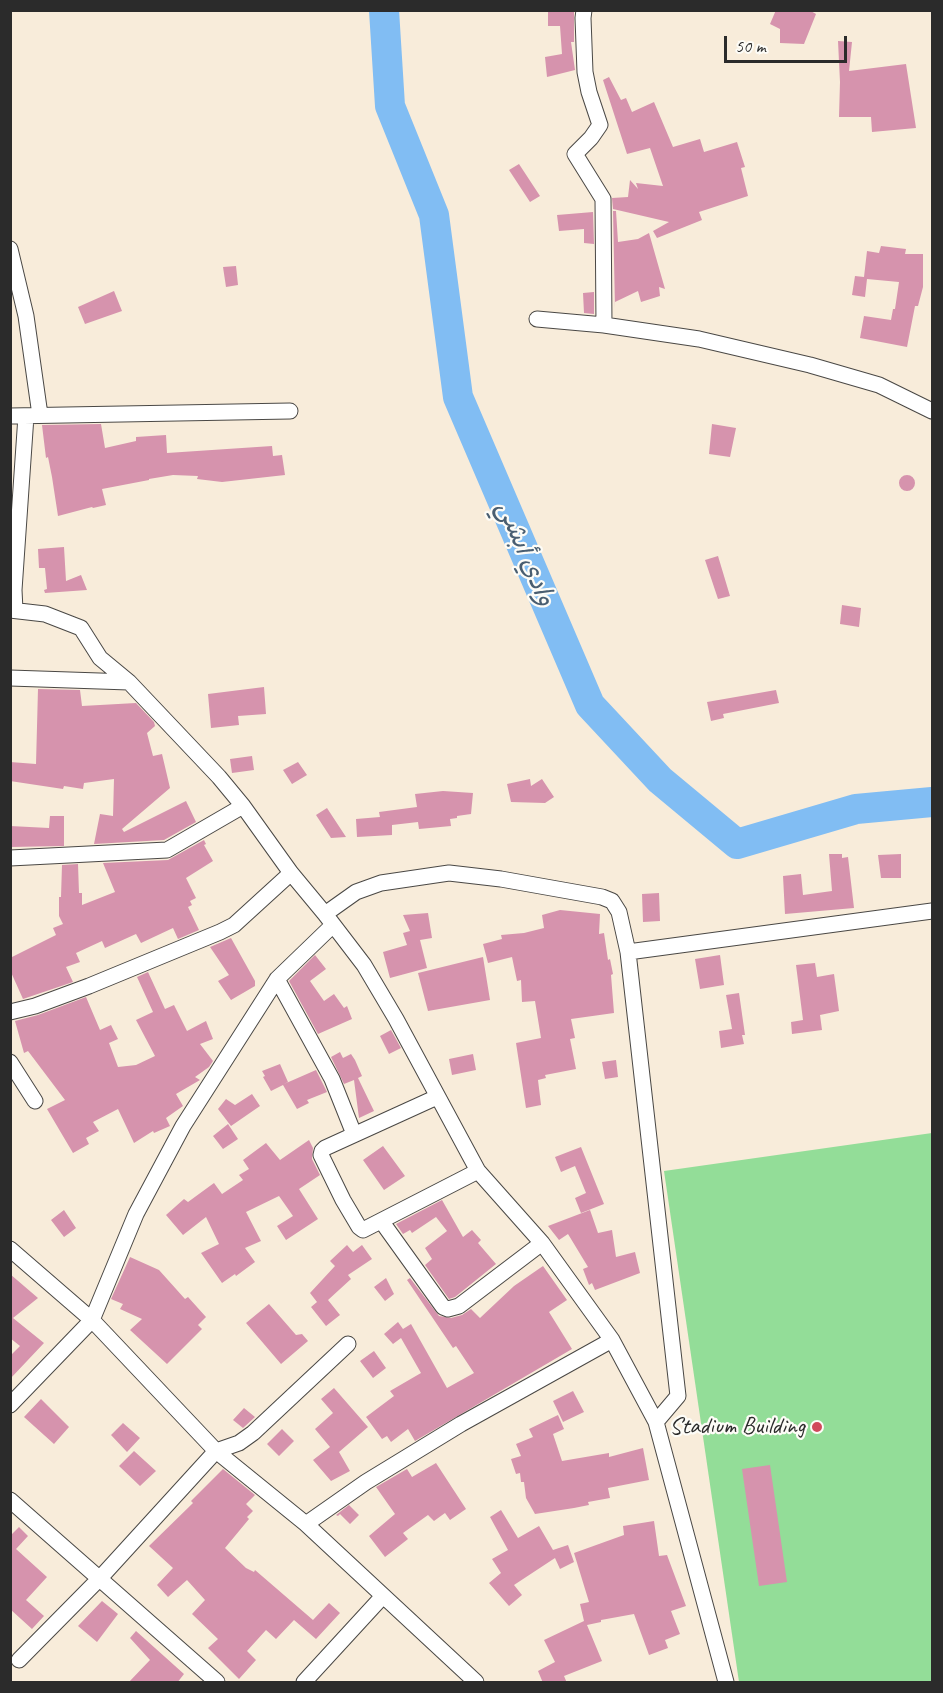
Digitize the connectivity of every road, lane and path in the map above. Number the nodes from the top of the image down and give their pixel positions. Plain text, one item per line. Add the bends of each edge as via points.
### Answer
1 (585, 10) edge
2 (10, 249) edge
3 (537, 319) dead end
4 (604, 325) junction
5 (290, 411) dead end
6 (933, 411) edge
7 (10, 416) edge
8 (33, 416) junction
9 (12, 589) edge
10 (13, 610) edge
11 (10, 678) edge
12 (129, 682) junction
13 (243, 806) junction
14 (10, 858) edge
15 (291, 873) junction
16 (933, 912) edge
17 (329, 919) junction
18 (628, 952) junction
19 (277, 979) junction
20 (10, 1012) edge
21 (10, 1062) edge
22 (437, 1097) junction
23 (35, 1101) dead end
24 (354, 1134) junction
25 (478, 1171) junction
26 (382, 1222) junction
27 (542, 1243) junction
28 (10, 1250) edge
29 (92, 1320) junction
30 (612, 1340) junction
31 (348, 1344) dead end
32 (10, 1405) edge
33 (656, 1422) junction
34 (216, 1451) junction
35 (10, 1500) edge
36 (306, 1524) junction
37 (100, 1577) junction
38 (383, 1596) junction
39 (19, 1660) dead end
40 (217, 1683) edge
41 (304, 1683) edge
42 (476, 1683) edge
43 (726, 1683) edge

1 - 4 street via 585,72 600,125 575,154 603,199
2 - 8 street via 26,316
3 - 4 street
4 - 6 street via 699,339 810,365 879,385
5 - 8 street
7 - 8 street
8 - 9 street
9 - 10 street
10 - 12 street via 45,614 81,628 100,658
11 - 12 street
12 - 13 street
13 - 14 street via 167,850
13 - 15 street
15 - 17 street
15 - 20 street via 234,925 220,932 89,986
16 - 18 street
17 - 18 street via 356,892 381,883 449,873 612,901 619,912
17 - 19 street
17 - 22 street via 364,965
18 - 33 street via 678,1396
19 - 24 street via 332,1078
19 - 29 street via 172,1146 136,1214
21 - 23 street
22 - 24 street
22 - 25 street
24 - 26 street via 325,1148 321,1155 359,1227 363,1230
25 - 26 street
25 - 27 street
26 - 27 street via 448,1309 459,1306
27 - 30 street
28 - 29 street
29 - 32 street
29 - 34 street
30 - 33 street
30 - 36 street via 433,1441
31 - 34 street via 254,1433
33 - 43 street
34 - 36 street
34 - 37 street
35 - 37 street
36 - 38 street
37 - 39 street
37 - 40 street
38 - 41 street
38 - 42 street

